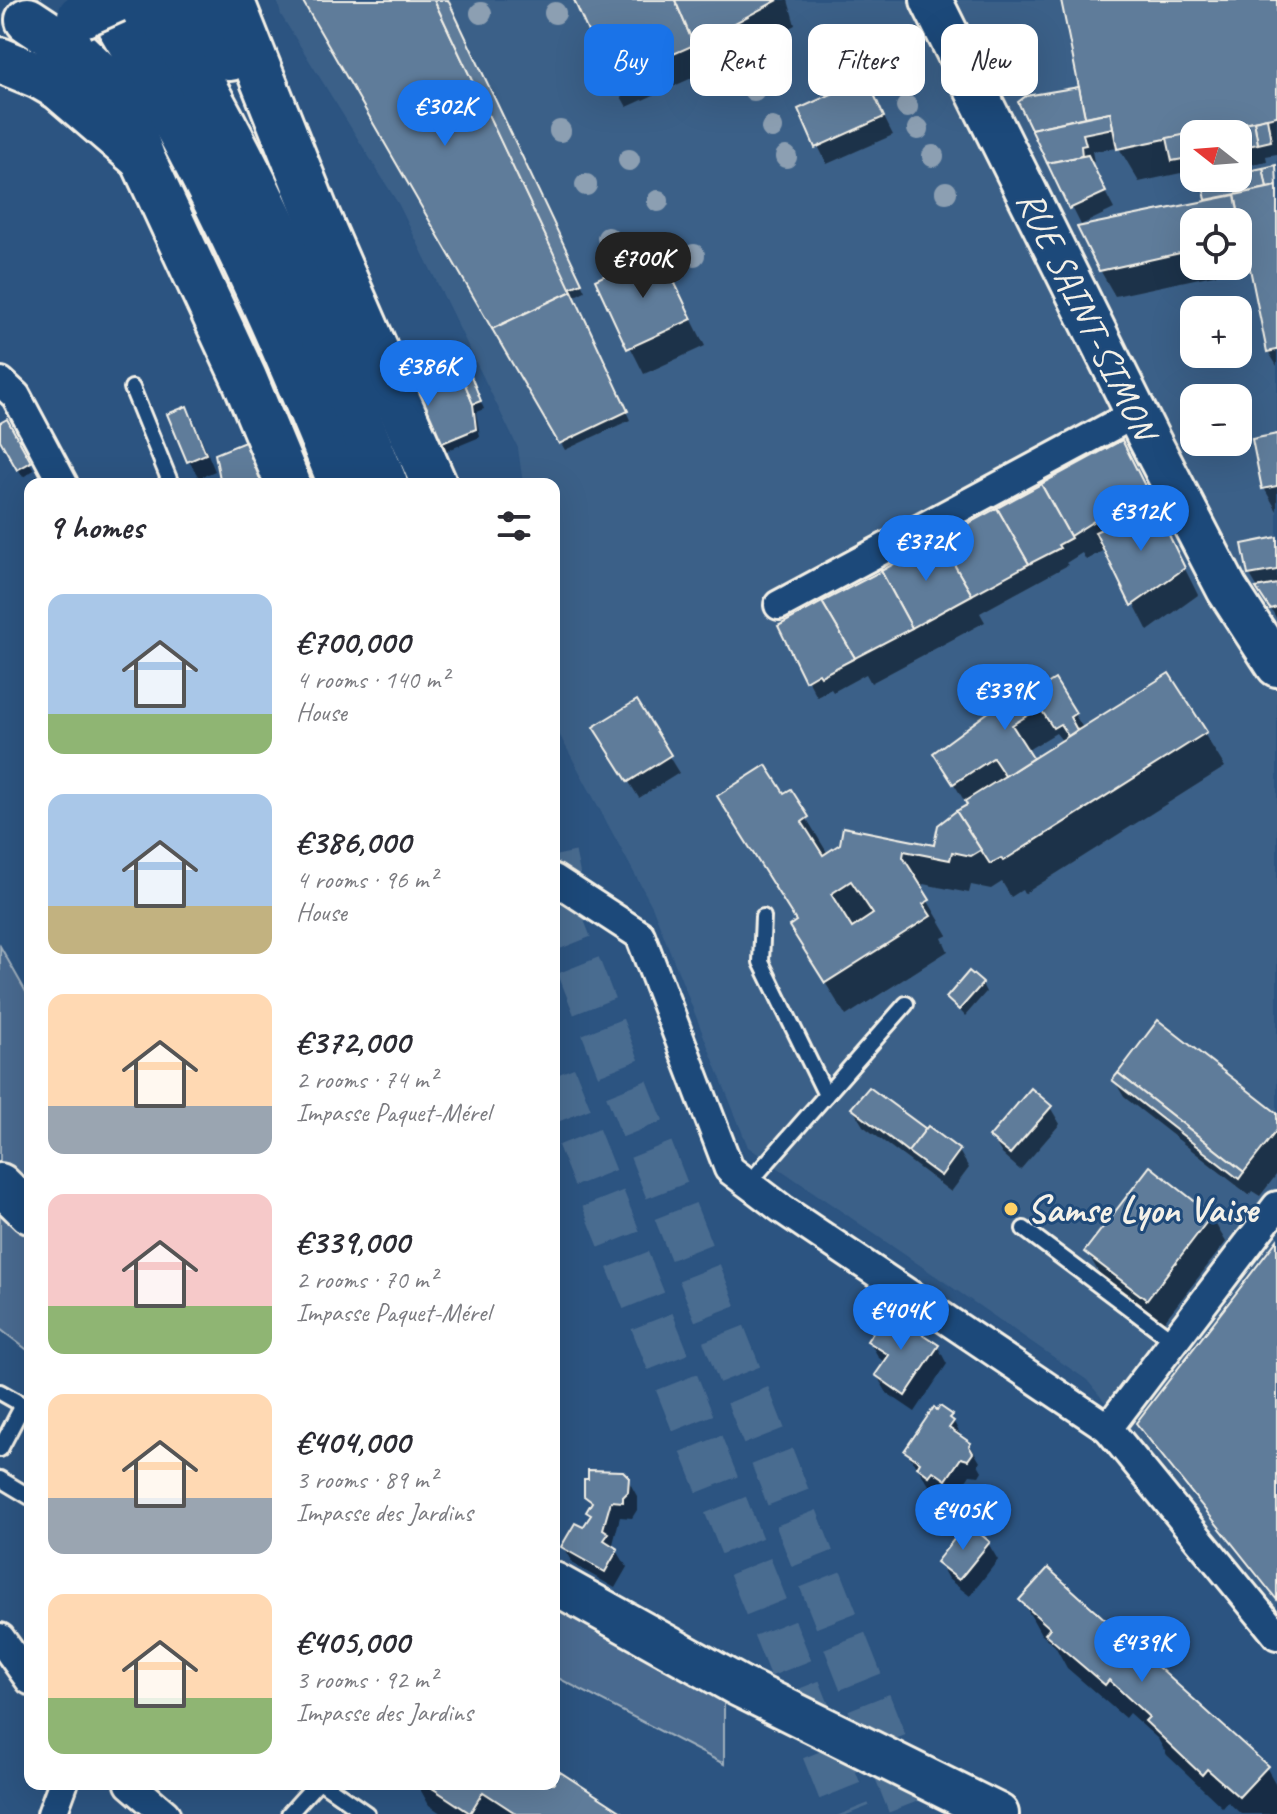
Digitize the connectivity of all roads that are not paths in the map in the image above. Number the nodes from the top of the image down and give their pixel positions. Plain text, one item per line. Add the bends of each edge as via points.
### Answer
1 (152, 0) edge
2 (198, 0) edge
3 (231, 0) edge
4 (931, 0) edge
5 (100, 5) edge
6 (28, 20) dead end
7 (0, 60) edge
8 (143, 160) junction
9 (318, 218) junction
10 (1, 382) edge
11 (132, 388) dead end
12 (1136, 413) junction
13 (60, 478) edge
14 (169, 478) edge
15 (286, 478) edge
16 (339, 478) edge
17 (382, 478) edge
18 (431, 478) edge
19 (779, 605) dead end
20 (1277, 666) edge
21 (560, 883) edge
22 (763, 917) dead end
23 (906, 1004) dead end
24 (826, 1095) junction
25 (749, 1183) junction
26 (0, 1184) edge
27 (1277, 1206) edge
28 (24, 1207) edge
29 (1024, 1229) dead end
30 (1175, 1342) junction
31 (0, 1392) edge
32 (1108, 1428) junction
33 (0, 1449) edge
34 (0, 1479) edge
35 (24, 1493) edge
36 (560, 1586) edge
37 (1277, 1635) edge
38 (0, 1638) edge
39 (24, 1672) edge
40 (61, 1790) edge
41 (137, 1790) edge
42 (311, 1790) edge
43 (333, 1790) edge
44 (52, 1814) edge
45 (165, 1814) edge
46 (289, 1814) edge
47 (367, 1814) edge
48 (998, 1814) edge

1 - 17 highway via 258,193
2 - 9 highway
3 - 9 highway
4 - 12 street, RUE SAINT-SIMON
5 - 16 highway via 160,94 220,205
6 - 8 highway via 78,53 106,80 121,100
7 - 8 highway via 60,88
8 - 15 highway
9 - 18 highway
10 - 13 street via 16,396
11 - 14 lane
12 - 19 street
12 - 20 street, RUE SAINT-SIMON via 1227,589
21 - 25 street via 640,935 729,1169
22 - 24 lane via 761,962
23 - 24 lane
24 - 25 lane
25 - 32 street
26 - 28 street
27 - 30 street
29 - 30 lane
30 - 32 street
31 - 33 lane via 23,1405
32 - 37 street
34 - 35 lane
36 - 48 street via 739,1686
38 - 39 street
40 - 44 street
41 - 45 street
42 - 46 lane
43 - 47 lane

